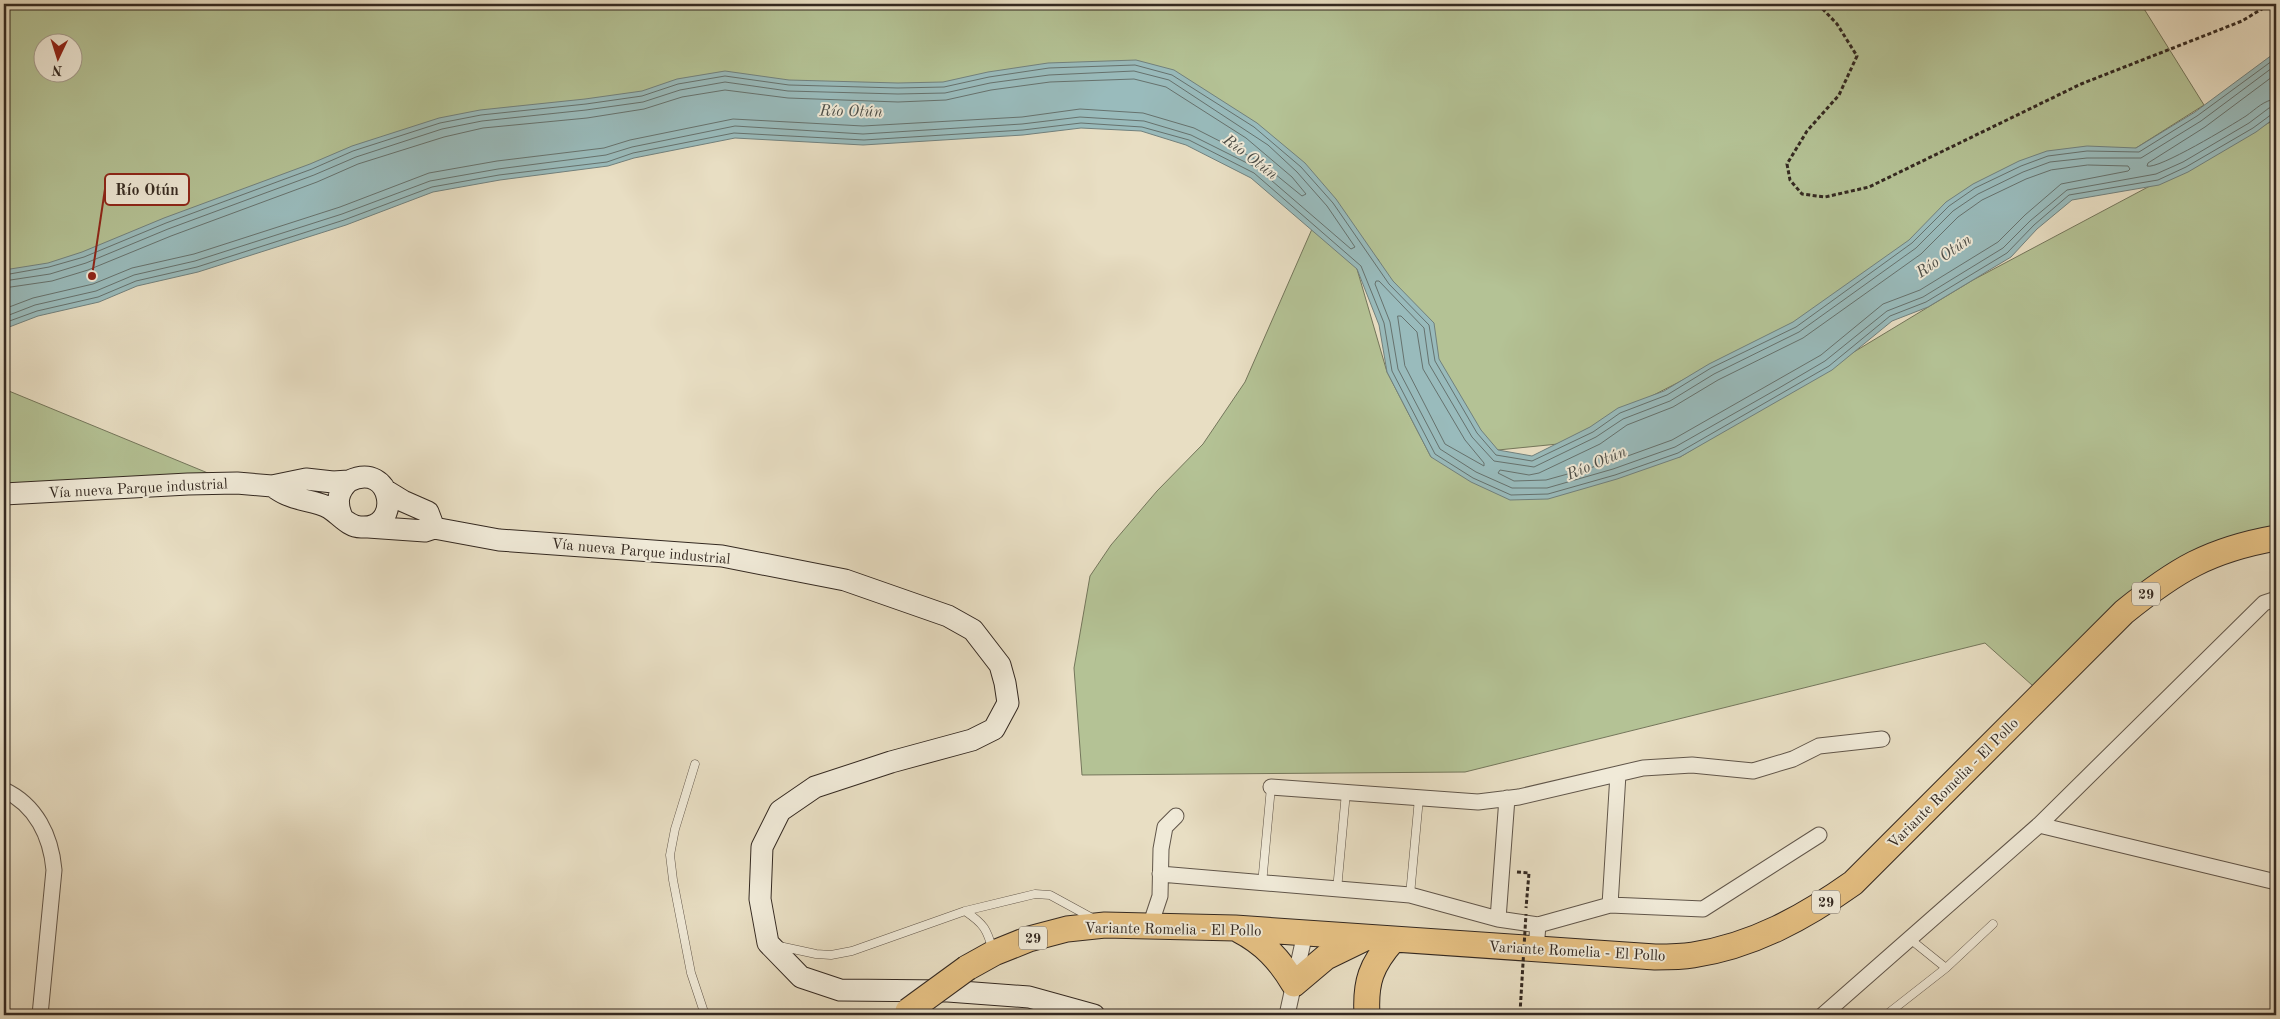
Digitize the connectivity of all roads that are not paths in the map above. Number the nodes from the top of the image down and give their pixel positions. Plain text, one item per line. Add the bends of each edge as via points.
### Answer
1 (349, 481) junction
2 (272, 486) junction
3 (386, 490) junction
4 (4, 494) edge
5 (342, 517) junction
6 (368, 527) junction
7 (434, 528) junction
8 (2276, 538) edge
9 (2276, 600) edge
10 (1882, 739) dead end
11 (695, 764) dead end
12 (1618, 774) junction
13 (1271, 787) joint
14 (4, 790) edge
15 (1346, 792) junction
16 (1420, 798) junction
17 (1508, 798) junction
18 (1176, 816) dead end
19 (2039, 825) junction
20 (1819, 835) dead end
21 (1160, 874) junction
22 (2276, 882) edge
23 (1262, 884) junction
24 (1337, 890) junction
25 (1410, 895) junction
26 (1610, 905) junction
27 (965, 911) junction
28 (1498, 919) junction
29 (1992, 924) dead end
30 (1105, 926) junction
31 (1150, 926) junction
32 (1235, 928) junction
33 (1306, 933) junction
34 (1537, 937) junction
35 (1365, 938) junction
36 (1910, 939) junction
37 (1393, 940) junction
38 (768, 943) junction
39 (994, 953) junction
40 (1946, 968) junction
41 (1294, 984) junction
42 (905, 1013) edge
43 (40, 1015) edge
44 (705, 1015) edge
45 (1094, 1015) edge
46 (1287, 1015) edge
47 (1367, 1015) edge
48 (1824, 1015) edge
49 (1886, 1015) edge

1 - 2 main road, Vía nueva Parque industrial via 306,479
1 - 3 main road, Vía nueva Parque industrial via 372,478
1 - 5 main road via 338,498
2 - 4 main road, Vía nueva Parque industrial via 188,484
2 - 5 main road, Vía nueva Parque industrial via 288,495 327,506
3 - 6 main road via 386,513
3 - 7 main road, Vía nueva Parque industrial via 403,502 428,512
5 - 6 main road, Vía nueva Parque industrial via 354,526
6 - 7 main road, Vía nueva Parque industrial via 425,532
7 - 38 main road, Vía nueva Parque industrial via 499,540 722,556 845,580 948,616 973,630 1000,665 1006,683 1008,704 994,729 972,740 891,762 815,788 780,811 762,847 760,899
8 - 34 highway, Variante Romelia - El Pollo / 29 via 2230,548 2192,563 2160,583 2124,612 1853,883 1788,924 1759,937 1693,955 1655,958
9 - 19 street via 2264,603
10 - 12 street via 1819,746 1793,759 1753,771 1692,765 1643,768
11 - 44 lane via 670,855 691,972
12 - 17 street
12 - 26 street
13 - 15 street
13 - 23 lane
14 - 43 street via 33,813 52,848 54,870
15 - 16 street
15 - 24 lane
16 - 17 street via 1478,802
16 - 25 lane
17 - 28 street
18 - 21 street via 1165,827 1160,849
19 - 22 street
19 - 36 street
20 - 26 street via 1703,909
21 - 23 street
21 - 31 street via 1160,896
23 - 24 street
24 - 25 street
25 - 28 street
26 - 34 street
27 - 30 lane via 1035,894 1050,895
27 - 38 lane via 852,951 831,955
27 - 39 lane via 980,921 988,932
28 - 34 street
29 - 40 lane
30 - 31 highway, Variante Romelia - El Pollo / 29
30 - 39 highway, Variante Romelia - El Pollo / 29 via 1067,929
31 - 32 highway, Variante Romelia - El Pollo / 29
32 - 33 highway, Variante Romelia - El Pollo / 29
32 - 41 highway via 1270,950
33 - 35 highway, Variante Romelia - El Pollo / 29
33 - 41 street
34 - 37 highway, Variante Romelia - El Pollo / 29
35 - 37 highway, Variante Romelia - El Pollo / 29
35 - 41 highway via 1326,956
36 - 40 lane
36 - 48 street
37 - 47 highway via 1379,956 1370,974
38 - 45 main road via 800,977 840,990 948,990 1029,997
39 - 42 highway, Variante Romelia - El Pollo / 29, bridge via 967,968
40 - 49 lane
41 - 46 street

